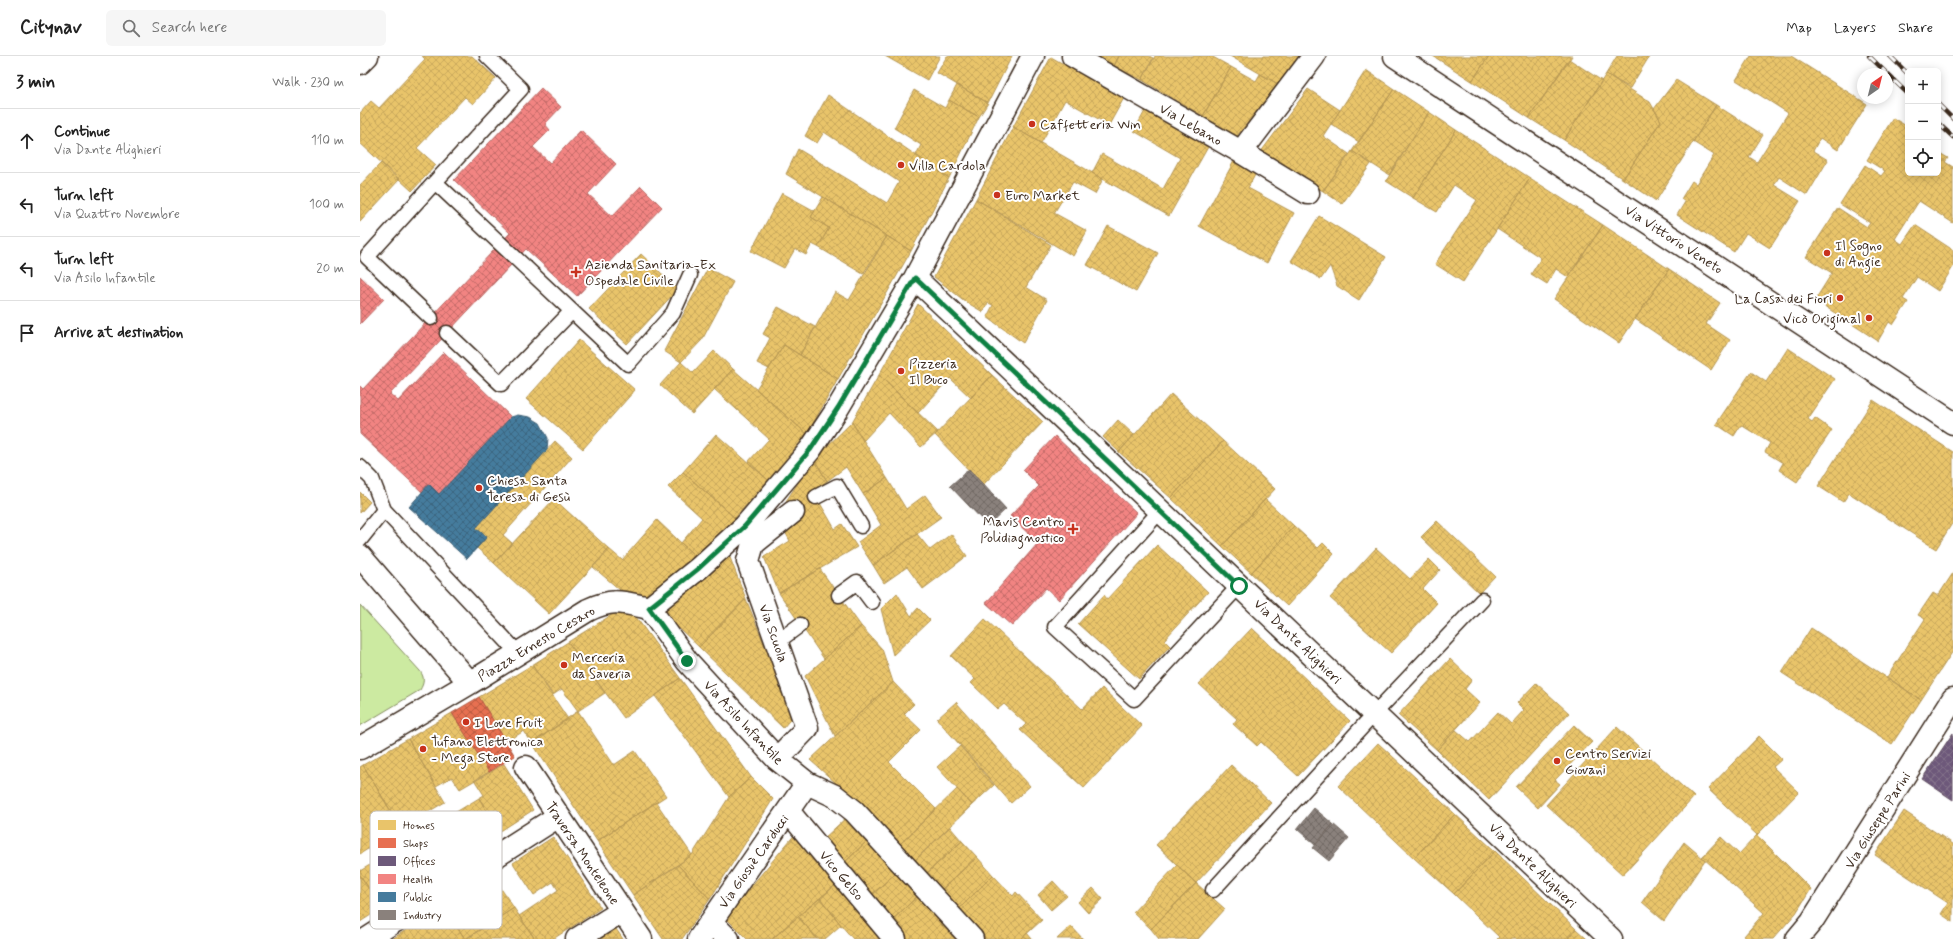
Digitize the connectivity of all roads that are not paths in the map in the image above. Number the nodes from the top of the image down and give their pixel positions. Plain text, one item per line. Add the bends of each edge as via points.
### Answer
1 (367, 56) edge
2 (487, 56) edge
3 (1033, 56) edge
4 (1073, 56) edge
5 (1314, 56) edge
6 (1395, 56) edge
7 (360, 63) edge
8 (1241, 152) junction
9 (435, 182) junction
10 (1308, 193) dead end
11 (690, 275) dead end
12 (915, 278) junction
13 (572, 311) junction
14 (431, 318) dead end
15 (447, 333) dead end
16 (1953, 422) edge
17 (360, 467) edge
18 (816, 497) dead end
19 (384, 510) junction
20 (1160, 511) junction
21 (793, 512) dead end
22 (861, 526) dead end
23 (360, 540) edge
24 (360, 556) edge
25 (1239, 586) junction
26 (839, 595) dead end
27 (1482, 600) dead end
28 (872, 602) dead end
29 (649, 608) junction
30 (800, 625) dead end
31 (777, 642) junction
32 (518, 653) junction
33 (470, 682) junction
34 (1953, 699) edge
35 (1374, 714) junction
36 (360, 748) edge
37 (777, 759) junction
38 (526, 767) dead end
39 (807, 782) junction
40 (788, 811) junction
41 (557, 817) junction
42 (502, 852) edge
43 (1214, 890) dead end
44 (622, 911) junction
45 (383, 929) edge
46 (705, 930) edge
47 (367, 939) edge
48 (577, 939) edge
49 (641, 939) edge
50 (728, 939) edge
51 (895, 939) edge
52 (972, 939) edge
53 (1611, 939) edge
54 (1797, 939) edge

1 - 7 street
2 - 9 lane via 522,89
3 - 12 street
4 - 8 street, Via Lebano
5 - 8 street
6 - 16 street, Via Vittorio Veneto
8 - 10 street, Via Lebano
9 - 13 lane
9 - 14 lane via 366,256
11 - 13 lane via 673,313 628,364
12 - 20 street, Via Dante Alighieri
12 - 29 street via 838,408 810,450 745,526 699,568
13 - 15 lane via 501,384
17 - 19 lane via 372,479
18 - 22 lane via 837,486
19 - 23 lane
19 - 32 lane
20 - 25 street, Via Dante Alighieri
20 - 25 lane via 1056,627 1134,699
21 - 31 street, Via Scuola via 753,544 748,561
24 - 33 street, Piazza Ernesto Cesaro
25 - 35 street, Via Dante Alighieri
26 - 28 lane via 857,582
27 - 35 lane
29 - 32 street, Piazza Ernesto Cesaro via 620,601 604,603
29 - 37 street, Via Asilo Infantile via 687,661
30 - 31 lane
31 - 37 street, Via Scuola via 807,728
32 - 33 street, Piazza Ernesto Cesaro
33 - 36 street, Piazza Ernesto Cesaro
34 - 54 street, Via Giuseppe Parini via 1817,915
35 - 43 lane
35 - 53 street, Via Dante Alighieri
37 - 39 street, Via Asilo Infantile
38 - 41 street, Traversa Monteleone
39 - 40 street, Via Giosuè Carducci
39 - 52 street, Via Asilo Infantile via 835,796 854,811
40 - 46 street, Via Giosuè Carducci
40 - 51 street, Vico Gelso
41 - 42 street
41 - 44 street, Traversa Monteleone
44 - 48 street
44 - 49 street, Traversa Monteleone
45 - 47 street
46 - 50 street

